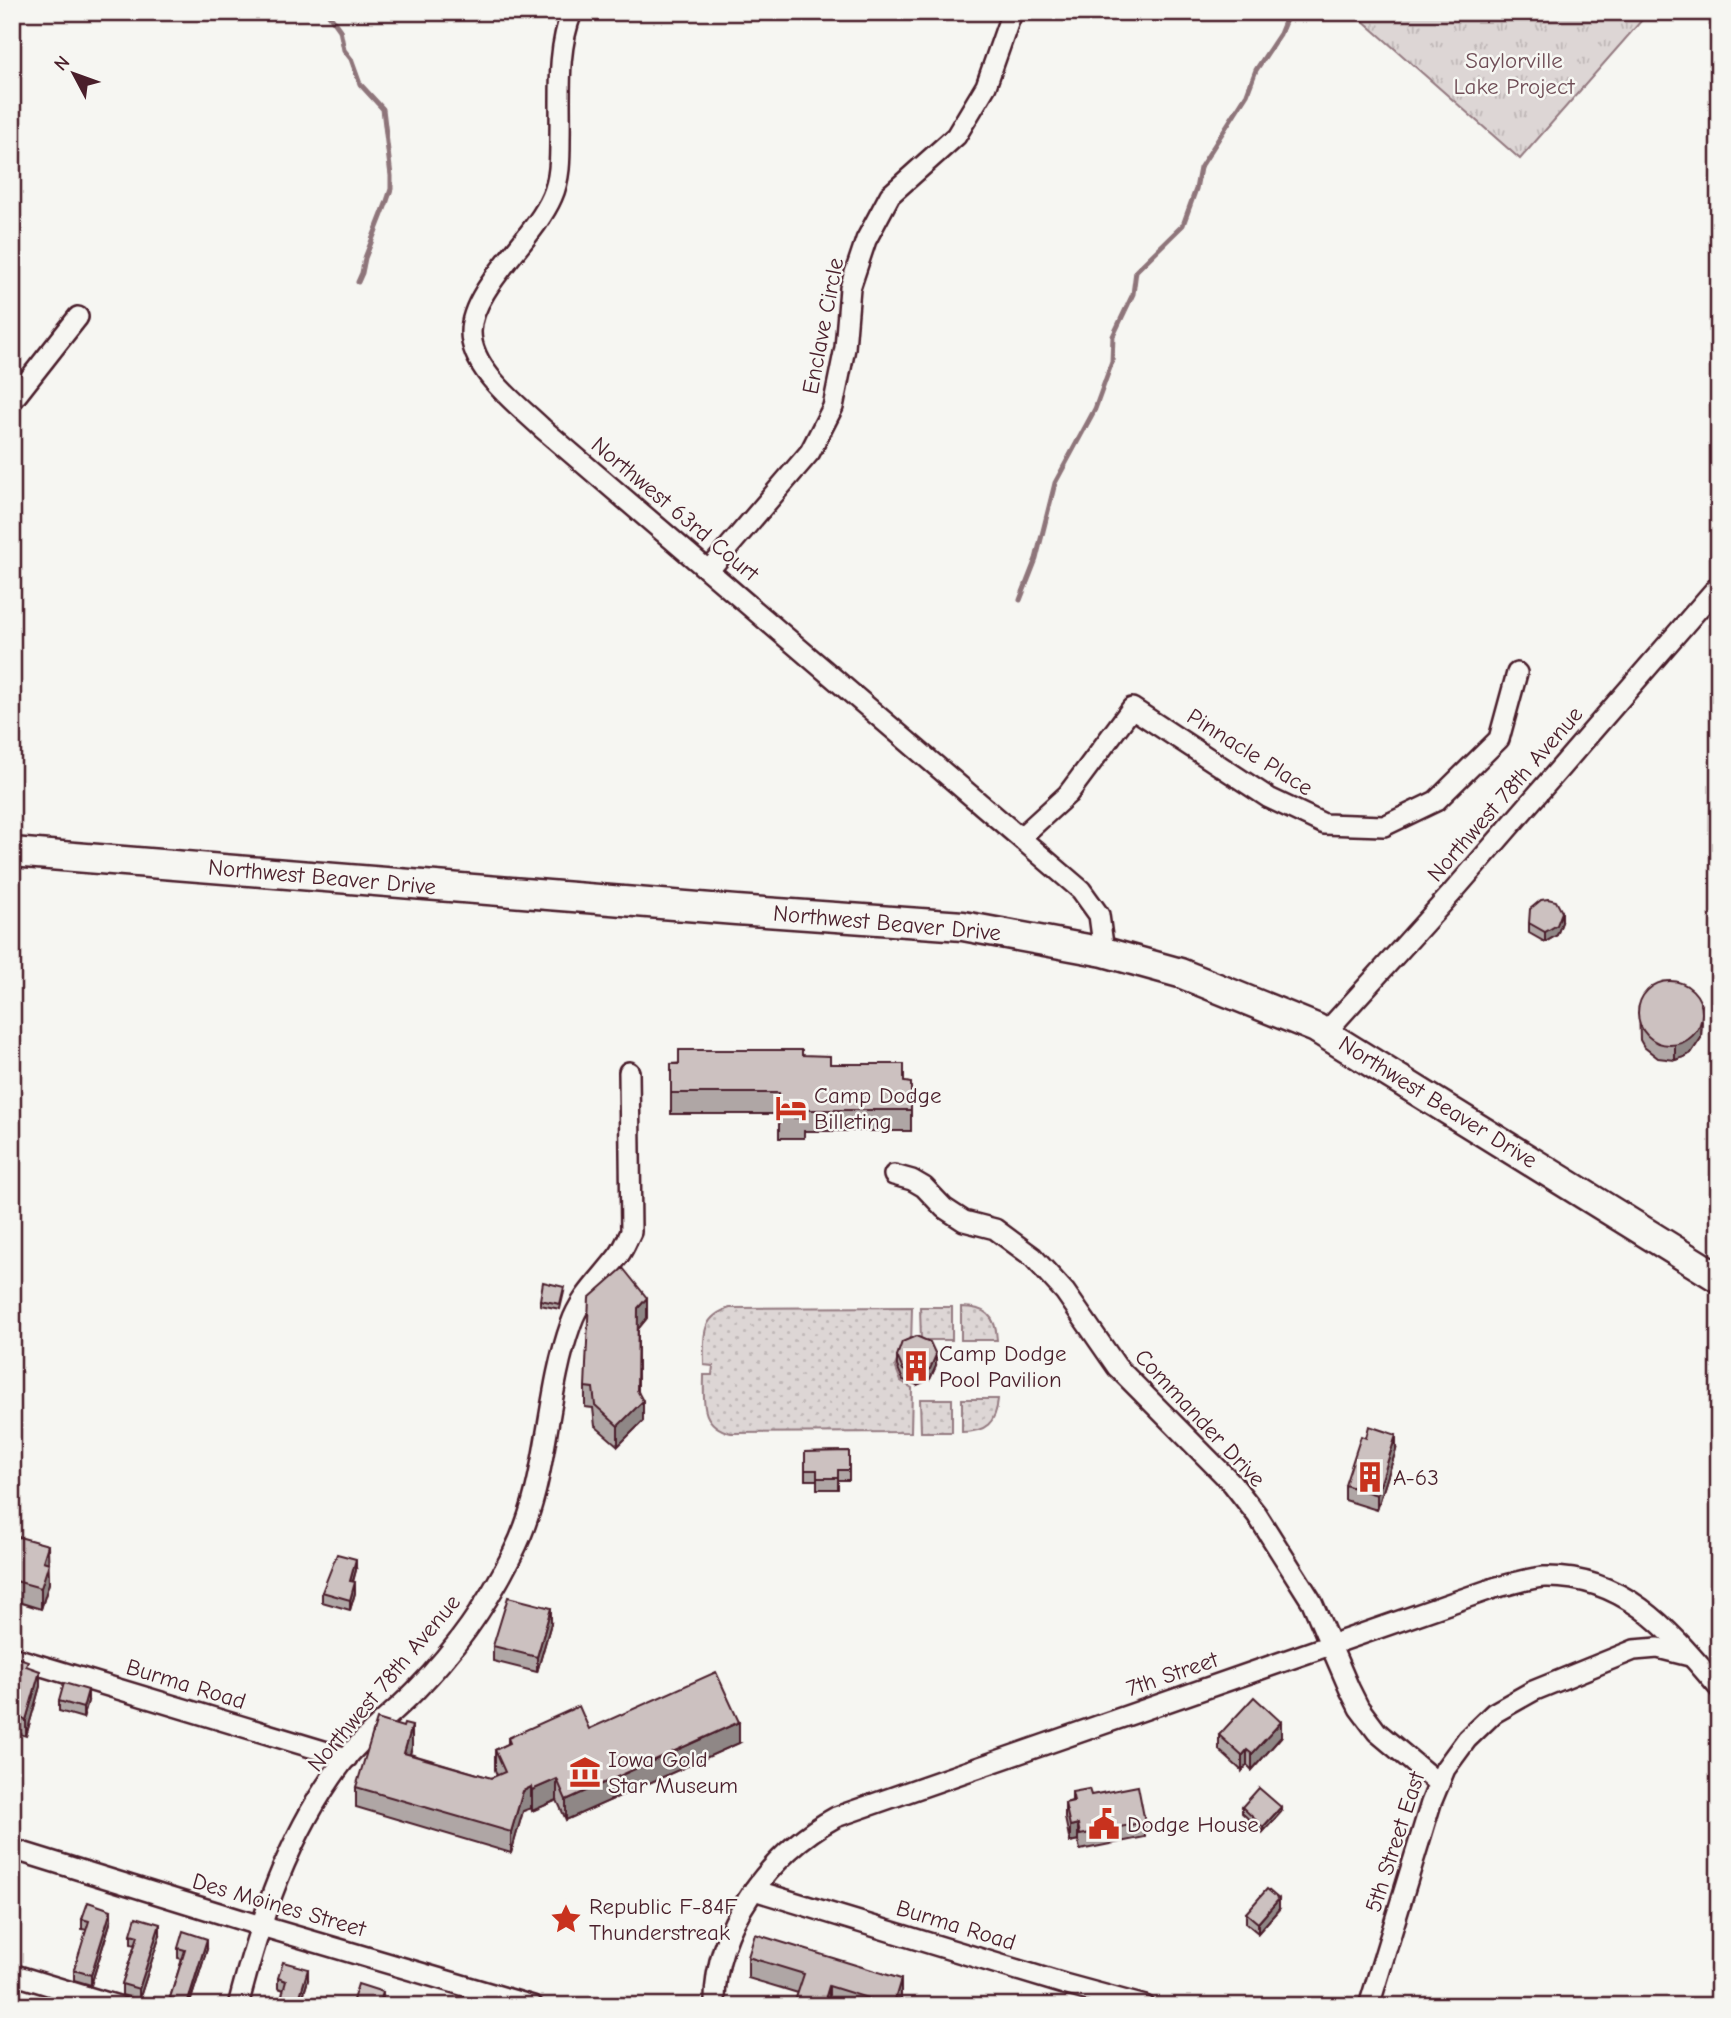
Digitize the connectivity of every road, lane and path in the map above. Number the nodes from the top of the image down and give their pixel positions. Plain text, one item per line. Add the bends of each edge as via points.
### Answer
1 (572, 12) edge
2 (1012, 12) edge
3 (78, 317) dead end
4 (12, 401) edge
5 (709, 570) junction
6 (1719, 585) edge
7 (1517, 673) dead end
8 (1021, 837) junction
9 (12, 852) edge
10 (1104, 952) junction
11 (1325, 1033) junction
12 (629, 1072) dead end
13 (894, 1175) dead end
14 (1719, 1278) edge
15 (1330, 1645) junction
16 (12, 1657) edge
17 (1693, 1657) junction
18 (1719, 1688) edge
19 (347, 1758) junction
20 (1439, 1784) junction
21 (12, 1849) edge
22 (754, 1890) junction
23 (261, 1926) junction
24 (12, 1974) edge
25 (118, 2006) edge
26 (238, 2006) edge
27 (533, 2006) edge
28 (715, 2006) edge
29 (1144, 2006) edge
30 (1369, 2006) edge

1 - 5 street, Northwest 63rd Court via 561,61 560,166 554,194 541,220 473,313 474,353 486,373 542,428
2 - 5 street, Enclave Circle via 986,86 956,136 890,195 866,240 850,288 845,348 833,407 810,452
3 - 4 street
5 - 8 street, Northwest 63rd Court
6 - 11 street, Northwest 78th Avenue
7 - 8 street, Pinnacle Place via 1499,739 1436,801 1384,826 1324,824 1269,798 1132,708 1068,794
8 - 10 street, Northwest 63rd Court via 1081,890 1099,915
9 - 10 main road, Northwest Beaver Drive via 963,926
10 - 11 main road, Northwest Beaver Drive via 1180,973
11 - 14 main road, Northwest Beaver Drive
12 - 19 street, Northwest 78th Avenue via 631,1232 571,1322 535,1500 514,1553 459,1639 419,1687
13 - 15 street, Commander Drive via 924,1187 964,1221 995,1229 1033,1257 1065,1292 1117,1367 1232,1483 1312,1602
15 - 17 street, 7th Street via 1497,1587 1544,1577 1591,1582 1634,1601
15 - 20 street, Commander Drive via 1359,1708 1377,1732
15 - 22 street, 7th Street via 836,1817 814,1829 775,1863
16 - 19 street, Burma Road
17 - 18 street, 7th Street
17 - 20 street, 5th Street East via 1658,1648 1634,1650 1533,1691 1494,1713 1466,1739
19 - 23 street, Northwest 78th Avenue via 296,1837
20 - 30 street, 5th Street East
21 - 23 street, Des Moines Street
22 - 28 street, 7th Street via 723,1951
22 - 29 street, Burma Road
23 - 26 street, Northwest 78th Avenue
23 - 27 street, Des Moines Street
24 - 25 street

